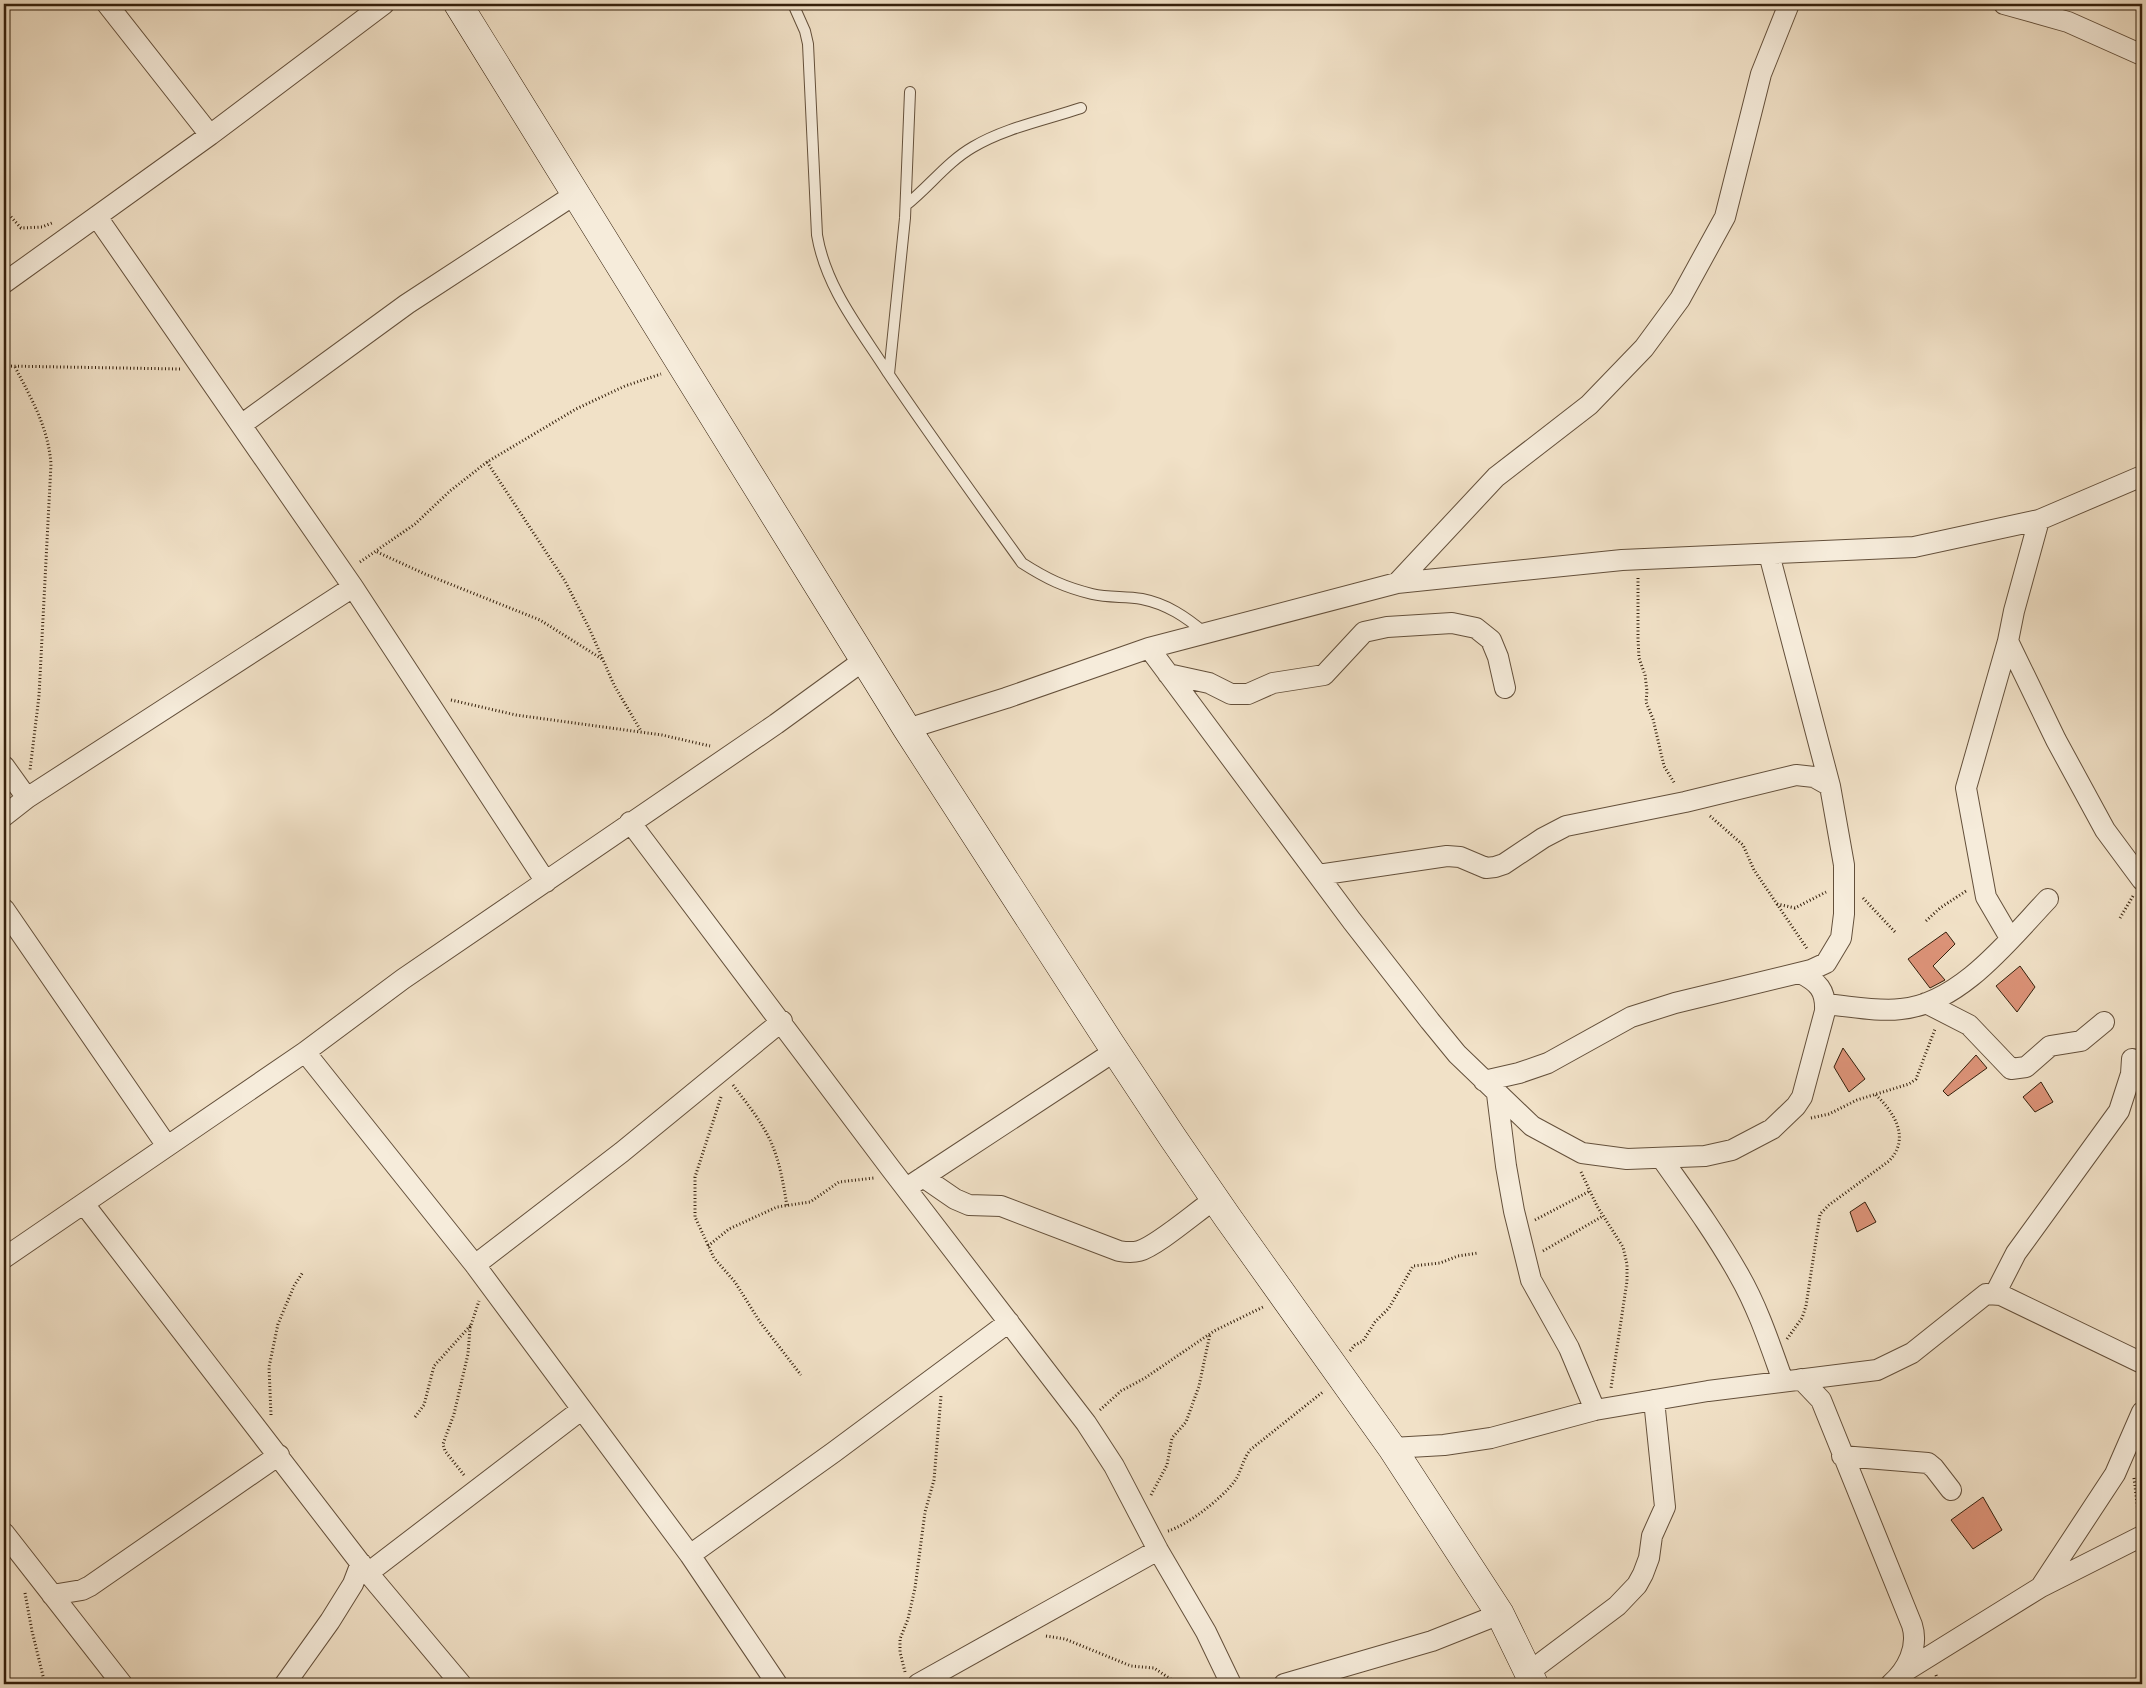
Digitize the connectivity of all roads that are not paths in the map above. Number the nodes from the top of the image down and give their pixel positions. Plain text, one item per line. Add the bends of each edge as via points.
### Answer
1 (107, 4) edge
2 (384, 4) edge
3 (458, 4) edge
4 (793, 4) edge
5 (1789, 4) edge
6 (2004, 4) edge
7 (2142, 55) edge
8 (910, 92) dead end
9 (1081, 108) dead end
10 (210, 135) junction
11 (577, 193) junction
12 (906, 204) junction
13 (97, 217) junction
14 (4, 283) edge
15 (889, 374) junction
16 (241, 425) junction
17 (2142, 476) edge
18 (2039, 520) junction
19 (1769, 554) junction
20 (348, 580) junction
21 (1397, 583) junction
22 (1205, 633) junction
23 (2008, 641) junction
24 (1148, 648) junction
25 (864, 660) junction
26 (1168, 674) junction
27 (1505, 688) dead end
28 (907, 729) junction
29 (4, 766) edge
30 (1830, 786) junction
31 (24, 793) junction
32 (4, 816) edge
33 (630, 822) junction
34 (1318, 876) junction
35 (2142, 880) edge
36 (546, 882) junction
37 (2048, 899) dead end
38 (4, 909) edge
39 (2010, 938) junction
40 (1805, 972) junction
41 (1825, 1004) junction
42 (1935, 1007) junction
43 (782, 1022) junction
44 (2104, 1022) dead end
45 (1115, 1050) junction
46 (305, 1052) junction
47 (2132, 1059) dead end
48 (1491, 1087) junction
49 (167, 1146) junction
50 (1662, 1159) junction
51 (923, 1177) junction
52 (902, 1183) junction
53 (1215, 1198) junction
54 (84, 1204) junction
55 (4, 1258) edge
56 (475, 1265) junction
57 (1995, 1294) junction
58 (1008, 1322) junction
59 (2142, 1363) edge
60 (1792, 1380) junction
61 (1654, 1400) junction
62 (1601, 1409) junction
63 (581, 1410) junction
64 (2142, 1412) edge
65 (1392, 1448) junction
66 (280, 1455) junction
67 (1842, 1456) junction
68 (1951, 1490) dead end
69 (4, 1533) edge
70 (2142, 1536) edge
71 (1151, 1537) junction
72 (690, 1555) junction
73 (365, 1568) junction
74 (2041, 1587) junction
75 (52, 1595) junction
76 (1500, 1614) junction
77 (1531, 1678) edge
78 (1898, 1678) edge
79 (913, 1681) edge
80 (122, 1684) edge
81 (285, 1684) edge
82 (461, 1684) edge
83 (777, 1684) edge
84 (1231, 1684) edge
85 (1284, 1684) edge

1 - 10 street
2 - 10 street
3 - 11 street
4 - 15 lane via 805,31 808,51 817,235 821,256 833,287
5 - 21 street via 1761,74 1725,217 1680,299 1644,348 1589,405 1496,477
6 - 7 street via 2068,22
8 - 12 lane
9 - 12 lane via 995,136 973,147
10 - 13 street
11 - 16 street via 407,304
11 - 25 street
12 - 15 lane
13 - 14 street
13 - 16 street
15 - 22 lane via 1022,563 1050,581 1092,594 1141,599 1170,608
16 - 20 street
17 - 18 street
18 - 19 street via 1914,548
18 - 23 street via 2020,584
19 - 21 street via 1638,559
19 - 30 street
20 - 31 street
20 - 36 street
21 - 22 street
22 - 24 street
23 - 35 street via 2105,830
23 - 39 street via 1966,788 1986,898
24 - 26 street
24 - 28 street
25 - 28 street
25 - 33 street
26 - 27 street via 1209,683 1231,694 1248,694 1273,683 1324,675 1364,632 1387,627 1452,623 1476,628 1491,640
26 - 34 street
28 - 45 street
29 - 31 street
30 - 34 street via 1814,777 1796,775 1566,826 1495,867 1486,868 1460,857 1446,856
30 - 40 street via 1844,865 1841,938 1826,963
31 - 32 street
33 - 36 street
33 - 43 street
34 - 48 street via 1457,1054
36 - 46 street via 403,979
37 - 39 street
38 - 49 street
39 - 42 street via 1996,955
40 - 41 street via 1821,989
40 - 48 street via 1675,1003 1631,1017 1548,1064 1519,1073
41 - 42 street via 1902,1009
41 - 50 street via 1802,1097 1791,1112 1772,1129 1732,1150 1705,1156
42 - 44 street via 1969,1025 2015,1070 2026,1067 2050,1046 2081,1040
43 - 52 street
43 - 56 street via 622,1152
45 - 51 street
45 - 53 street
46 - 49 street
46 - 56 street
47 - 57 street via 2131,1074 2119,1111 2016,1253
48 - 50 street via 1532,1126 1582,1153 1627,1159
48 - 62 street via 1531,1280
49 - 54 street
50 - 60 street via 1740,1275 1774,1355
51 - 52 street
51 - 53 street via 969,1205 1001,1206 1119,1251 1130,1252 1152,1244
52 - 58 street
53 - 65 street
54 - 55 street
54 - 66 street
56 - 63 street
57 - 59 street
57 - 60 street via 1982,1296 1912,1353 1896,1362 1862,1373
58 - 71 street via 1086,1423 1114,1466
58 - 72 street
60 - 61 street
60 - 67 street via 1821,1400
61 - 62 street
61 - 77 street via 1665,1507 1652,1536 1644,1574 1617,1606
62 - 65 street via 1491,1438
63 - 72 street
63 - 73 street via 476,1490
64 - 74 street via 2115,1474
65 - 76 street
66 - 73 street
66 - 75 street via 90,1586
67 - 68 street via 1928,1464
67 - 78 street via 1912,1625 1915,1638 1909,1662
69 - 75 street
70 - 74 street
71 - 79 street via 1008,1634
71 - 84 street via 1206,1632
72 - 83 street
73 - 81 street
73 - 82 street
74 - 78 street
75 - 80 street
76 - 77 street
76 - 85 street via 1432,1641

